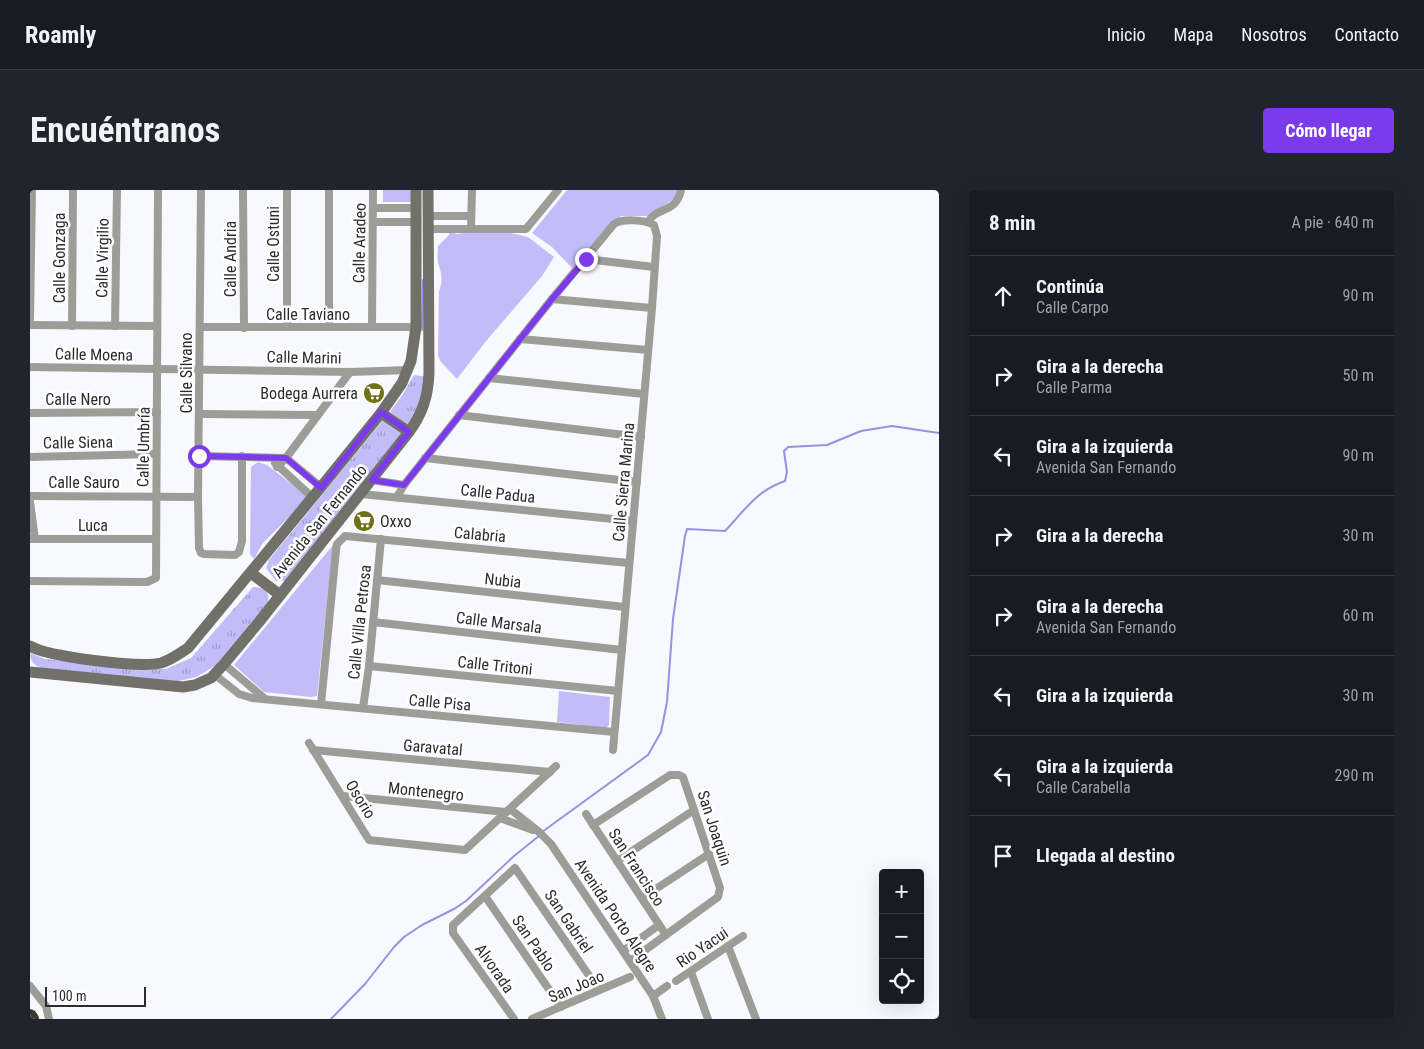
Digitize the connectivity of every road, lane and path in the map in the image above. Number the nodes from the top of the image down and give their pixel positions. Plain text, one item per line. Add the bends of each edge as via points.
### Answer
1 (32, 190) edge
2 (73, 190) edge
3 (117, 190) edge
4 (158, 190) edge
5 (201, 190) edge
6 (243, 190) edge
7 (287, 190) edge
8 (329, 190) edge
9 (373, 190) edge
10 (416, 190) edge
11 (428, 190) edge
12 (472, 190) edge
13 (558, 190) edge
14 (681, 190) edge
15 (373, 208) junction
16 (416, 208) junction
17 (428, 216) junction
18 (471, 216) junction
19 (374, 222) junction
20 (416, 222) junction
21 (648, 222) junction
22 (428, 229) junction
23 (471, 229) junction
24 (586, 259) junction
25 (654, 267) junction
26 (552, 299) junction
27 (652, 308) junction
28 (30, 319) edge
29 (30, 325) edge
30 (72, 326) junction
31 (115, 326) junction
32 (157, 326) junction
33 (200, 327) junction
34 (287, 327) junction
35 (329, 327) junction
36 (372, 327) junction
37 (416, 327) junction
38 (244, 328) junction
39 (520, 339) junction
40 (648, 350) junction
41 (30, 367) edge
42 (158, 369) junction
43 (200, 370) junction
44 (408, 370) junction
45 (350, 372) junction
46 (489, 378) junction
47 (644, 394) junction
48 (157, 412) junction
49 (381, 412) junction
50 (30, 413) edge
51 (200, 414) junction
52 (317, 415) junction
53 (459, 415) junction
54 (409, 432) junction
55 (640, 437) junction
56 (156, 454) junction
57 (199, 456) junction
58 (242, 456) junction
59 (30, 457) edge
60 (271, 457) junction
61 (286, 458) junction
62 (425, 458) junction
63 (278, 467) junction
64 (372, 480) junction
65 (637, 482) junction
66 (404, 485) junction
67 (321, 488) junction
68 (361, 494) junction
69 (30, 496) edge
70 (156, 496) junction
71 (198, 497) junction
72 (312, 497) junction
73 (397, 497) junction
74 (30, 502) edge
75 (633, 521) junction
76 (32, 539) edge
77 (156, 539) junction
78 (381, 539) junction
79 (629, 563) junction
80 (251, 573) junction
81 (377, 580) junction
82 (30, 581) edge
83 (280, 596) junction
84 (625, 607) junction
85 (373, 622) junction
86 (30, 646) edge
87 (622, 650) junction
88 (224, 664) junction
89 (369, 666) junction
90 (30, 671) edge
91 (214, 674) junction
92 (618, 691) junction
93 (264, 698) junction
94 (320, 704) junction
95 (363, 708) junction
96 (614, 732) junction
97 (311, 746) joint
98 (613, 750) dead end
99 (343, 796) junction
100 (694, 810) junction
101 (506, 813) junction
102 (586, 814) dead end
103 (593, 825) junction
104 (539, 832) junction
105 (709, 854) junction
106 (617, 861) junction
107 (485, 896) junction
108 (642, 898) junction
109 (659, 925) junction
110 (666, 935) junction
111 (743, 936) dead end
112 (728, 946) junction
113 (623, 950) junction
114 (630, 961) junction
115 (691, 972) junction
116 (630, 977) dead end
117 (676, 981) dead end
118 (30, 986) edge
119 (667, 986) dead end
120 (599, 990) junction
121 (653, 996) junction
122 (561, 1007) junction
123 (49, 1019) edge
124 (514, 1019) edge
125 (532, 1019) edge
126 (662, 1019) edge
127 (708, 1019) edge
128 (756, 1019) edge

1 - 28 street
2 - 30 street, Calle Gonzaga
3 - 31 street, Calle Virgilio
4 - 32 street, Calle Umbría
5 - 33 street, Calle Silvano
6 - 38 street, Calle Andria
7 - 34 street, Calle Ostuni
8 - 35 street
9 - 15 street, Calle Aradeo
10 - 16 street, Avenida San Fernando
11 - 17 street, Avenida San Fernando
12 - 18 street
13 - 23 street via 526,229
14 - 21 street via 674,205
15 - 16 street
15 - 19 street, Calle Aradeo
16 - 20 street, Avenida San Fernando
17 - 18 street
17 - 22 street, Avenida San Fernando
18 - 23 street
19 - 20 street
19 - 36 street, Calle Aradeo
20 - 37 street, Avenida San Fernando
21 - 24 street via 614,224
21 - 25 street, Calle Sierra Marina via 657,231
22 - 23 street
22 - 54 street, Avenida San Fernando via 428,391 423,410
24 - 25 street
24 - 26 street
25 - 27 street, Calle Sierra Marina
26 - 27 street
26 - 39 street
27 - 40 street, Calle Sierra Marina
29 - 30 street
30 - 31 street
31 - 32 street
32 - 42 street, Calle Umbría
33 - 38 street, Calle Taviano
33 - 43 street, Calle Silvano
34 - 35 street, Calle Taviano
34 - 38 street, Calle Taviano
35 - 36 street, Calle Taviano
36 - 37 street, Calle Taviano
37 - 44 street, Avenida San Fernando
39 - 40 street
39 - 46 street
40 - 47 street, Calle Sierra Marina
41 - 42 street, Calle Moena
42 - 43 street, Calle Moena
42 - 48 street, Calle Umbría
43 - 45 street, Calle Marini
43 - 51 street, Calle Silvano
44 - 45 street, Calle Marini
44 - 49 street, Avenida San Fernando
45 - 52 street
46 - 47 street
46 - 53 street
47 - 55 street, Calle Sierra Marina
48 - 50 street, Calle Nero
48 - 56 street, Calle Umbría
49 - 54 street
49 - 67 street, Avenida San Fernando
51 - 52 street
51 - 57 street, Calle Silvano
52 - 61 street
53 - 55 street
53 - 62 street
54 - 64 street, Avenida San Fernando
55 - 65 street, Calle Sierra Marina
56 - 59 street, Calle Siena
56 - 70 street, Calle Umbría
57 - 58 street
57 - 71 street, Calle Silvano
58 - 60 street
58 - 71 street, Calle Silvano via 238,554 201,553
60 - 61 street
60 - 63 street
61 - 63 street
61 - 67 street
62 - 65 street
62 - 66 street
63 - 72 street
64 - 66 street
64 - 68 street, Avenida San Fernando
65 - 75 street, Calle Sierra Marina
66 - 73 street
67 - 72 street, Avenida San Fernando
68 - 73 street, Calle Padua
68 - 83 street, Avenida San Fernando
69 - 70 street, Calle Sauro
70 - 71 street, Calle Sauro
70 - 77 street, Calle Umbría
72 - 80 street, Avenida San Fernando
73 - 75 street, Calle Padua
74 - 76 street
75 - 79 street, Calle Sierra Marina
76 - 77 street, Luca
77 - 82 street, Calle Umbría via 156,578 147,582
78 - 79 street, Calabria
78 - 81 street, Calle Villa Petrosa
78 - 94 street, Calabria via 345,536 337,544
79 - 84 street, Calle Sierra Marina
80 - 83 street
80 - 86 street, Avenida San Fernando via 188,648 160,663 144,665 63,656
81 - 84 street, Nubia
81 - 85 street, Calle Villa Petrosa
83 - 88 street, Avenida San Fernando
84 - 87 street, Calle Sierra Marina
85 - 87 street, Calle Marsala
85 - 89 street, Calle Villa Petrosa
87 - 92 street, Calle Sierra Marina
88 - 91 street, Avenida San Fernando
88 - 93 street
89 - 92 street, Calle Tritoni
89 - 95 street, Calle Villa Petrosa
90 - 91 street, Avenida San Fernando via 183,687 204,681
91 - 93 street, Calle Pisa via 238,694
92 - 96 street, Calle Sierra Marina
93 - 94 street, Calle Pisa
94 - 95 street, Calle Pisa
95 - 96 street, Calle Pisa
96 - 98 street, Calle Sierra Marina
97 - 99 street, Osorio
97 - 101 street, Garavatal via 553,769
99 - 101 street, Montenegro
99 - 101 street, Osorio via 369,840 465,850
100 - 103 street, San Joaquin via 683,777 670,775
100 - 105 street, San Joaquin
100 - 106 street
101 - 104 street, Montenegro
101 - 104 street, Avenida Porto Alegre
102 - 103 street, San Francisco
103 - 106 street, San Francisco
104 - 113 street, Avenida Porto Alegre via 551,844
105 - 108 street
105 - 110 street, San Joaquin via 720,888 718,897
106 - 108 street, San Francisco
107 - 120 street, San Gabriel via 515,868
107 - 122 street, San Pablo
107 - 124 street, Alvorada via 453,925 453,933
108 - 109 street, San Francisco
109 - 110 street, San Francisco
109 - 113 street
110 - 114 street
111 - 112 street, Rio Yacui
112 - 115 street, Rio Yacui
112 - 128 street
113 - 114 street, Avenida Porto Alegre
114 - 121 street, Avenida Porto Alegre
115 - 117 street, Rio Yacui
115 - 127 street
116 - 120 street, San Joao
118 - 123 street via 46,1006
119 - 121 street
120 - 122 street, San Joao
121 - 126 street, Avenida Porto Alegre
122 - 125 street, San Joao

